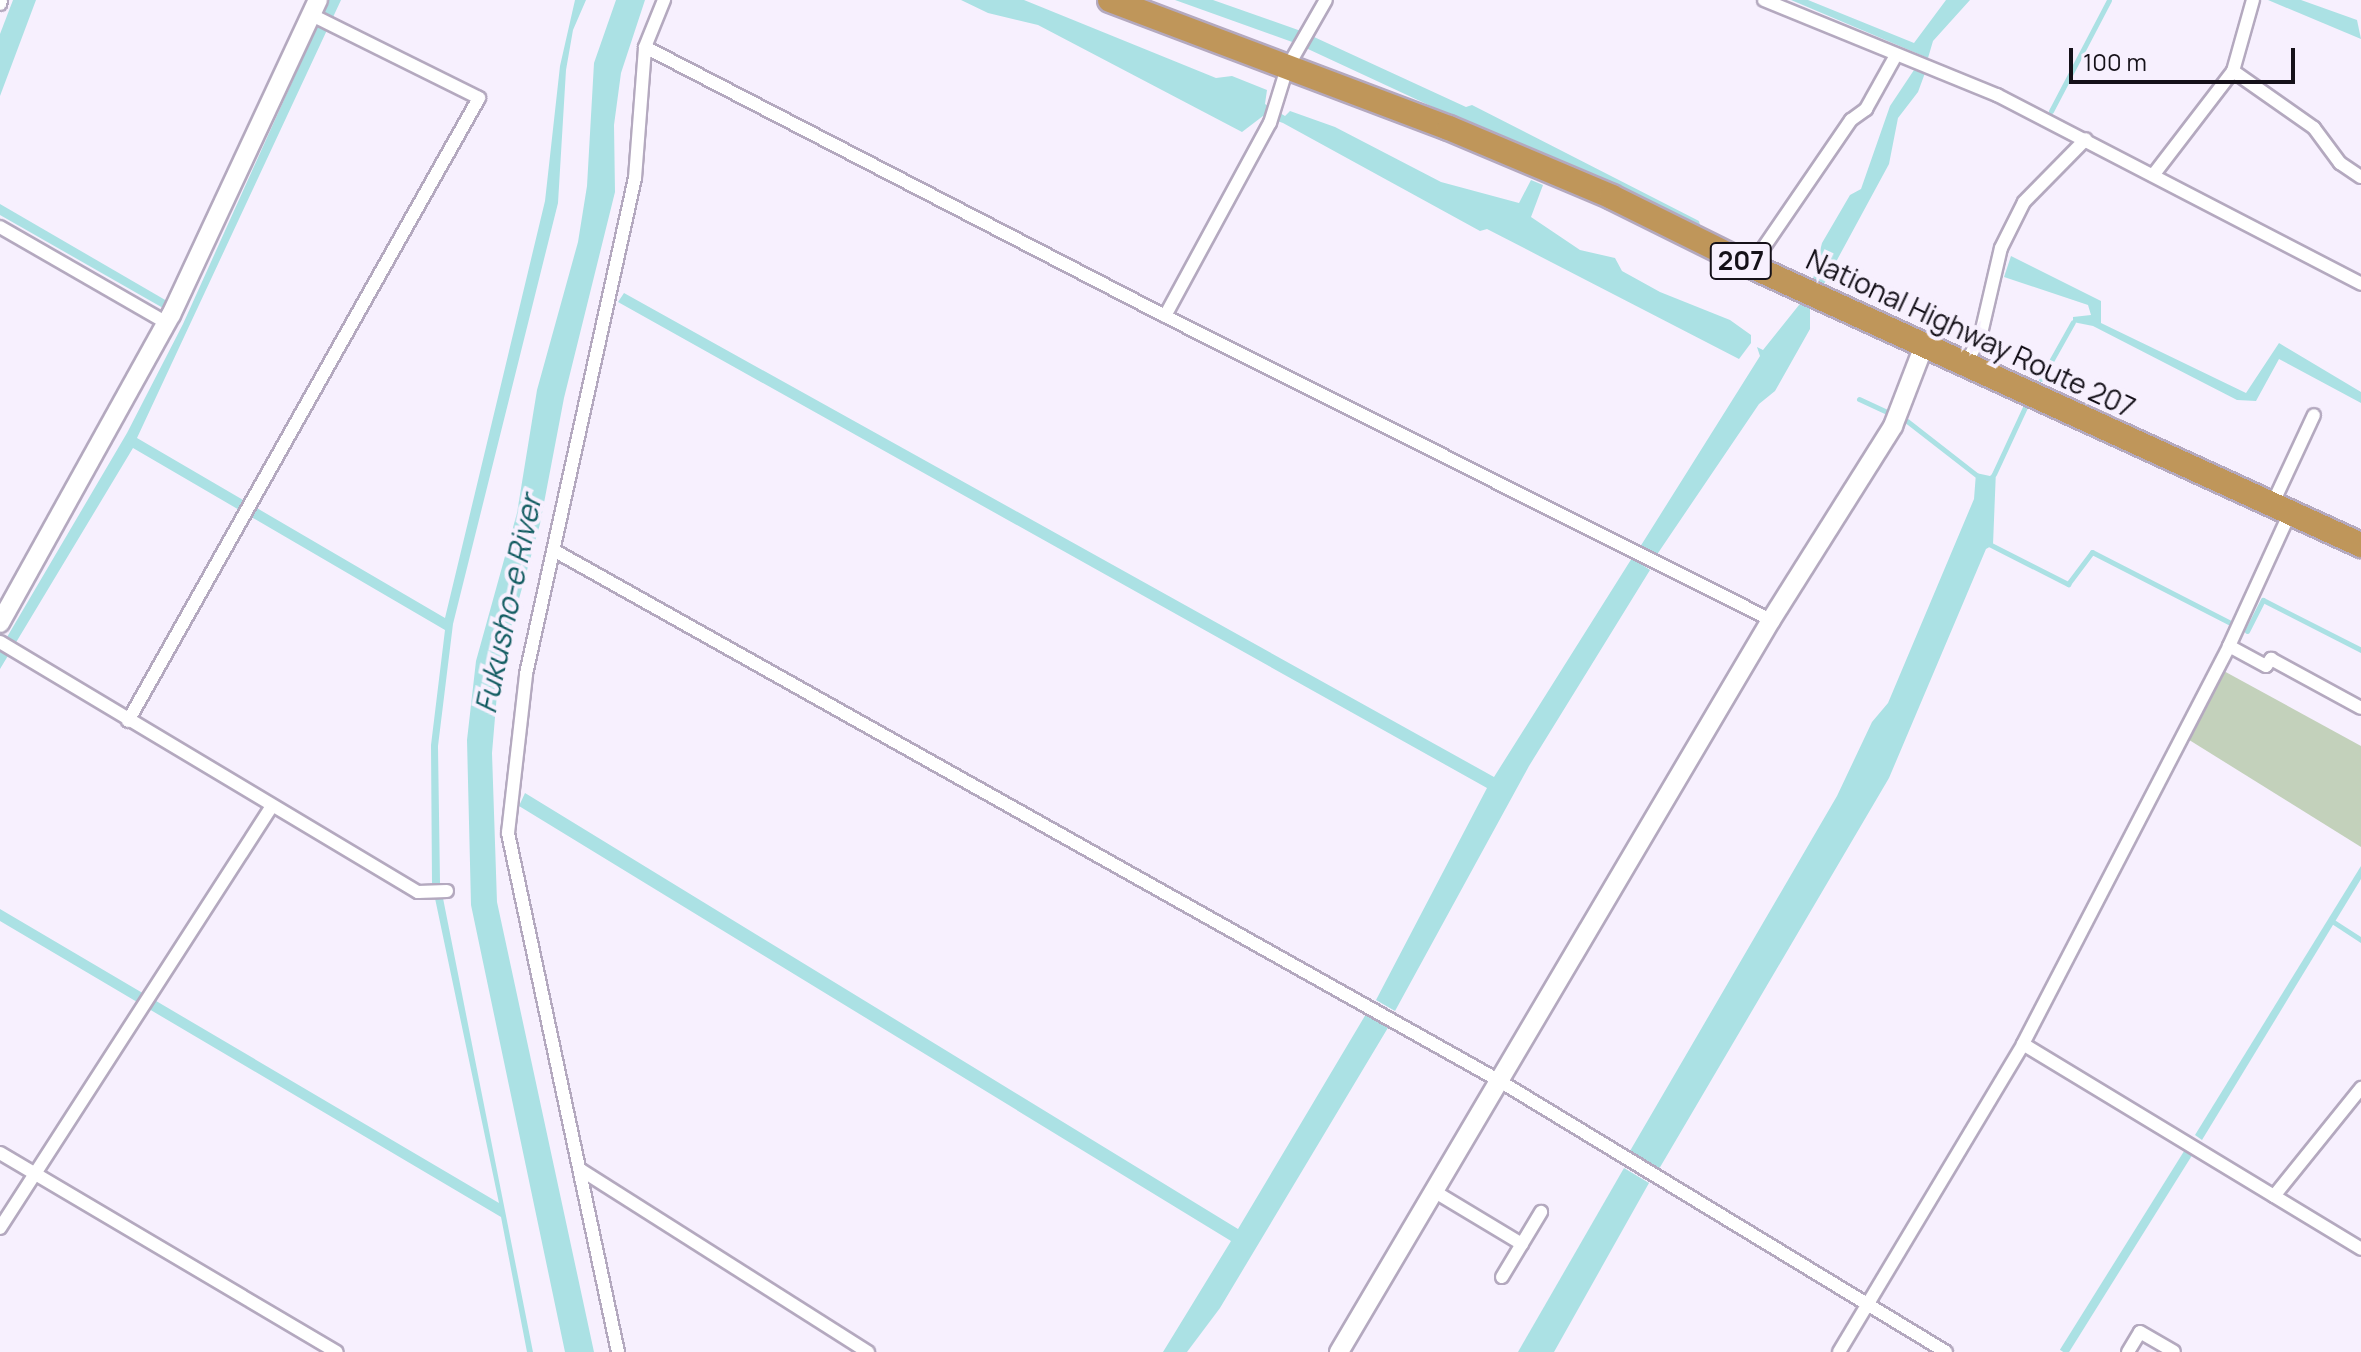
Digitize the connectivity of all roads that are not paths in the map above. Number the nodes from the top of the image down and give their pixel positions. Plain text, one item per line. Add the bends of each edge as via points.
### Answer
1 (664, 0) edge
2 (1110, 0) edge
3 (1326, 0) edge
4 (1764, 0) edge
5 (2252, 2) edge
6 (315, 7) edge
7 (645, 47) junction
8 (1896, 55) junction
9 (1292, 60) junction
10 (2233, 71) junction
11 (2086, 139) junction
12 (2154, 174) junction
13 (2361, 177) edge
14 (0, 227) edge
15 (1751, 266) junction
16 (2361, 284) edge
17 (1165, 316) junction
18 (167, 323) junction
19 (1925, 343) junction
20 (1966, 363) junction
21 (2314, 415) dead end
22 (2281, 509) junction
23 (2361, 545) edge
24 (555, 551) junction
25 (1771, 620) junction
26 (0, 623) edge
27 (0, 642) edge
28 (2229, 646) junction
29 (2361, 708) edge
30 (128, 721) junction
31 (272, 806) junction
32 (447, 891) dead end
33 (2023, 1044) junction
34 (1498, 1080) junction
35 (2361, 1088) edge
36 (0, 1153) edge
37 (581, 1170) junction
38 (34, 1174) junction
39 (1432, 1190) junction
40 (2274, 1196) junction
41 (1541, 1212) dead end
42 (0, 1228) edge
43 (1522, 1244) junction
44 (2361, 1249) edge
45 (1502, 1277) dead end
46 (1868, 1305) junction
47 (336, 1352) edge
48 (618, 1352) edge
49 (868, 1352) edge
50 (1339, 1352) edge
51 (1839, 1352) edge
52 (1946, 1352) edge
53 (2128, 1352) edge
54 (2174, 1352) edge

1 - 7 street
2 - 9 highway, National Highway Route 207 / 207
3 - 9 street
4 - 8 street
5 - 10 street
6 - 18 street
6 - 30 street via 335,26 479,98
7 - 17 street
7 - 24 street via 635,178
8 - 11 street
8 - 15 street via 1866,109 1851,120
9 - 15 highway, National Highway Route 207 / 207 via 1585,185
9 - 17 street via 1270,123
10 - 12 street
10 - 13 street via 2314,128 2340,163
11 - 12 street
11 - 20 street via 2024,202 2001,248 1980,338
12 - 16 street
14 - 18 street
15 - 19 highway, National Highway Route 207 / 207
17 - 25 street
18 - 26 street
19 - 20 highway, National Highway Route 207 / 207
19 - 25 street via 1893,426
20 - 22 highway, National Highway Route 207 / 207
21 - 22 street
22 - 23 highway, National Highway Route 207 / 207
22 - 28 street
24 - 34 street
24 - 37 street via 526,674 508,833
25 - 34 street
27 - 30 street
28 - 29 street via 2266,666 2271,659
28 - 33 street
30 - 31 street
31 - 32 street via 418,892
31 - 38 street
33 - 40 street
33 - 46 street
34 - 39 street
34 - 46 street
35 - 40 street
36 - 38 street
37 - 48 street
37 - 49 street
38 - 42 street
38 - 47 street
39 - 43 street
39 - 50 street
40 - 44 street
41 - 43 street
43 - 45 street
46 - 51 street
46 - 52 street
53 - 54 street via 2140,1332

